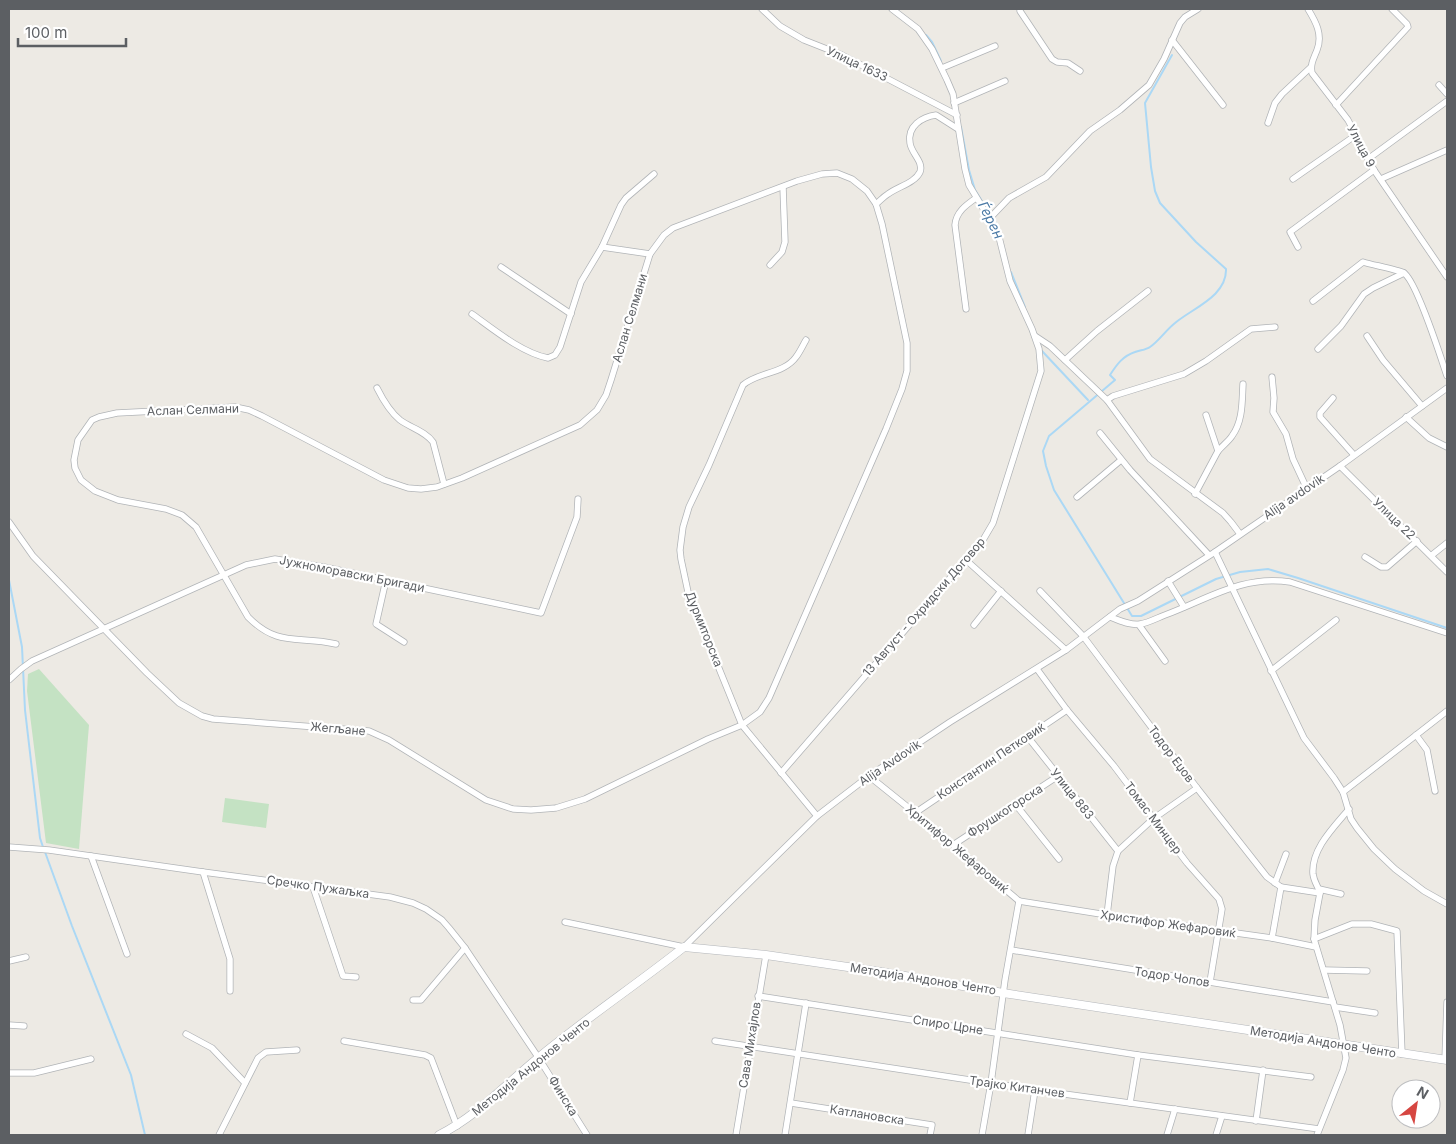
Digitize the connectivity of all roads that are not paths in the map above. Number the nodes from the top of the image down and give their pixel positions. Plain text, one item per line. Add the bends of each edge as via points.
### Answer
1 (762, 9) edge
2 (892, 9) edge
3 (1020, 9) edge
4 (1198, 9) edge
5 (1308, 9) edge
6 (1392, 9) edge
7 (1172, 40) junction
8 (995, 46) dead end
9 (1311, 67) junction
10 (942, 68) junction
11 (1080, 71) dead end
12 (1005, 81) dead end
13 (1439, 85) dead end
14 (1447, 94) edge
15 (1447, 100) edge
16 (954, 103) junction
17 (1223, 105) dead end
18 (1336, 105) junction
19 (957, 115) junction
20 (1268, 123) dead end
21 (958, 129) junction
22 (1356, 135) junction
23 (1447, 150) edge
24 (1368, 159) junction
25 (1374, 170) junction
26 (654, 174) dead end
27 (1293, 179) dead end
28 (1381, 179) junction
29 (782, 187) junction
30 (976, 198) junction
31 (876, 204) junction
32 (989, 219) junction
33 (602, 247) junction
34 (1298, 247) dead end
35 (650, 254) junction
36 (770, 265) dead end
37 (501, 267) dead end
38 (1404, 273) junction
39 (1447, 277) edge
40 (1148, 291) dead end
41 (1313, 301) dead end
42 (966, 309) dead end
43 (472, 314) dead end
44 (571, 314) junction
45 (1275, 327) dead end
46 (1035, 336) junction
47 (1367, 336) dead end
48 (806, 340) dead end
49 (1318, 349) dead end
50 (1065, 360) junction
51 (1447, 376) edge
52 (1272, 377) dead end
53 (1243, 384) dead end
54 (377, 388) dead end
55 (1447, 388) edge
56 (1105, 397) junction
57 (1333, 398) dead end
58 (1422, 406) junction
59 (1206, 415) dead end
60 (1406, 417) junction
61 (1100, 433) dead end
62 (1447, 447) edge
63 (1218, 451) junction
64 (1354, 455) junction
65 (1121, 460) junction
66 (1340, 466) junction
67 (444, 484) junction
68 (1307, 489) junction
69 (1195, 494) junction
70 (1077, 497) dead end
71 (578, 498) dead end
72 (9, 522) edge
73 (1240, 534) junction
74 (1417, 541) junction
75 (1447, 543) edge
76 (1215, 552) junction
77 (1209, 555) junction
78 (1432, 555) junction
79 (1366, 558) dead end
80 (966, 560) junction
81 (1447, 572) edge
82 (223, 575) junction
83 (386, 580) junction
84 (1168, 581) junction
85 (1231, 587) junction
86 (1001, 591) junction
87 (1040, 591) dead end
88 (1183, 606) junction
89 (1120, 610) joint
90 (1110, 616) junction
91 (1336, 620) dead end
92 (974, 625) dead end
93 (1139, 625) junction
94 (104, 629) junction
95 (1447, 633) edge
96 (1083, 636) junction
97 (404, 642) dead end
98 (336, 644) dead end
99 (1066, 650) junction
100 (1166, 661) dead end
101 (1037, 669) junction
102 (1271, 671) junction
103 (9, 680) edge
104 (1067, 710) junction
105 (1447, 711) edge
106 (742, 725) junction
107 (1027, 736) junction
108 (1416, 736) junction
109 (781, 773) junction
110 (869, 776) junction
111 (1058, 776) junction
112 (1196, 788) junction
113 (1435, 791) dead end
114 (1343, 792) junction
115 (1016, 805) junction
116 (1349, 809) junction
117 (915, 813) junction
118 (817, 816) junction
119 (1153, 819) junction
120 (953, 846) junction
121 (9, 848) edge
122 (1118, 851) junction
123 (1286, 854) dead end
124 (91, 856) junction
125 (1059, 859) dead end
126 (203, 872) junction
127 (1275, 883) junction
128 (313, 887) junction
129 (1281, 887) junction
130 (1320, 891) junction
131 (1341, 894) dead end
132 (1019, 901) junction
133 (1447, 904) edge
134 (1106, 915) junction
135 (566, 922) dead end
136 (1218, 930) junction
137 (1272, 938) junction
138 (1314, 939) junction
139 (684, 947) junction
140 (1316, 947) junction
141 (465, 948) junction
142 (1011, 950) junction
143 (127, 954) dead end
144 (766, 955) junction
145 (26, 957) dead end
146 (9, 961) edge
147 (1324, 970) junction
148 (1367, 971) dead end
149 (356, 978) dead end
150 (1210, 982) junction
151 (230, 991) dead end
152 (1003, 993) junction
153 (758, 996) junction
154 (413, 1000) dead end
155 (1447, 1002) edge
156 (806, 1003) junction
157 (1334, 1005) junction
158 (1375, 1012) dead end
159 (9, 1024) edge
160 (24, 1026) dead end
161 (998, 1033) junction
162 (186, 1034) dead end
163 (344, 1041) dead end
164 (715, 1041) dead end
165 (1343, 1045) junction
166 (751, 1046) junction
167 (297, 1050) dead end
168 (798, 1054) junction
169 (1402, 1054) junction
170 (1138, 1055) junction
171 (538, 1058) junction
172 (91, 1059) dead end
173 (1446, 1060) edge
174 (1263, 1070) junction
175 (9, 1072) edge
176 (1311, 1077) dead end
177 (245, 1083) junction
178 (991, 1083) junction
179 (1035, 1090) junction
180 (791, 1103) junction
181 (1130, 1104) junction
182 (1175, 1109) junction
183 (1222, 1116) junction
184 (1256, 1121) junction
185 (456, 1126) junction
186 (1318, 1132) edge
187 (220, 1135) edge
188 (438, 1135) edge
189 (587, 1135) edge
190 (736, 1135) edge
191 (786, 1135) edge
192 (930, 1135) edge
193 (982, 1135) edge
194 (1028, 1135) edge
195 (1167, 1135) edge
196 (1216, 1135) edge

1 - 19 street, Улица 1633 via 780,26 804,40 842,55
2 - 10 street, 13 Август - Охридски Договор via 918,29
3 - 11 street via 1052,59 1068,63
4 - 7 street via 1185,17
5 - 9 street via 1320,38
6 - 18 street via 1408,27
7 - 17 street
7 - 32 street via 1149,85 1090,131 1046,177 1009,198
8 - 10 street
9 - 18 street, Улица 9
9 - 20 street via 1275,103
10 - 16 street, 13 Август - Охридски Договор
12 - 16 street
13 - 14 street
15 - 24 street
16 - 19 street, 13 Август - Охридски Договор
18 - 22 street, Улица 9
19 - 21 street, 13 Август - Охридски Договор
21 - 30 street, 13 Август - Охридски Договор via 969,185
21 - 31 street via 936,115 918,121 909,142 920,173
22 - 24 street, Улица 9
22 - 27 street
23 - 28 street
24 - 25 street, Улица 9
25 - 28 street, Улица 9
25 - 34 street via 1290,232
26 - 33 street via 621,205
28 - 39 street, Улица 9
29 - 31 street, Аслан Селмани via 822,174 837,173 852,179 867,191
29 - 35 street, Аслан Селмани via 673,228
29 - 36 street via 785,242 782,252
30 - 32 street, 13 Август - Охридски Договор
30 - 42 street via 961,211 955,225
31 - 106 street, Аслан Селмани via 907,343 907,371 886,429 769,698 760,712
32 - 46 street, 13 Август - Охридски Договор via 998,234 1010,281
33 - 35 street
33 - 44 street via 581,282
35 - 67 street, Аслан Селмани via 608,388 597,410 580,426
37 - 44 street
38 - 41 street via 1363,262
38 - 49 street via 1364,294 1341,326
38 - 51 street via 1424,309
40 - 50 street
43 - 44 street via 518,345 548,358 557,352
45 - 56 street via 1250,329 1184,374
46 - 50 street
46 - 80 street, 13 Август - Охридски Договор via 1041,371 993,524
47 - 58 street
48 - 106 street, Дурмиторска via 788,365 744,385 683,526 680,550 688,592
50 - 56 street
52 - 68 street via 1273,412 1286,434 1292,459
53 - 63 street via 1237,427
54 - 67 street via 400,421 430,437
55 - 58 street, Alija avdovik
56 - 69 street via 1150,459
57 - 64 street via 1320,417
58 - 60 street, Alija avdovik
59 - 63 street
60 - 62 street via 1429,438
60 - 64 street, Alija avdovik
61 - 65 street
63 - 69 street
64 - 66 street, Alija avdovik
65 - 70 street
65 - 77 street
66 - 68 street, Alija avdovik
66 - 74 street, Улица 22
67 - 82 street, Аслан Селмани via 421,489 384,480 262,416 235,407 117,413 92,420 78,440 74,453 75,468 81,480 95,491 118,500 182,515 207,543
68 - 73 street, Alija avdovik
69 - 73 street via 1228,517
71 - 83 street, Јужноморавски Бригади via 577,517 541,613
72 - 94 street, Жегљане via 33,556
73 - 76 street, Alija avdovik
74 - 78 street, Улица 22
74 - 79 street via 1387,566 1381,567
75 - 78 street
76 - 77 street, Alija avdovik
76 - 85 street
77 - 84 street, Alija avdovik
78 - 81 street, Улица 22
80 - 86 street
80 - 109 street, 13 Август - Охридски Договор
82 - 83 street, Јужноморавски Бригади via 246,565 275,559
82 - 94 street, Јужноморавски Бригади
82 - 98 street via 248,617 259,628 279,638
83 - 97 street via 376,624
84 - 88 street
84 - 89 street, Alija avdovik
85 - 88 street
85 - 95 street via 1261,581 1290,582
85 - 102 street
86 - 92 street
86 - 99 street
87 - 96 street, Тодор Еџов
88 - 93 street
89 - 90 street, Alija Avdovik
90 - 93 street
90 - 96 street, Alija Avdovik
91 - 102 street
93 - 100 street
94 - 103 street, Јужноморавски Бригади via 32,661
94 - 106 street, Жегљане via 179,703 202,716 369,732 389,740 486,800 513,809 556,808 585,799
96 - 99 street, Alija Avdovik
96 - 112 street, Тодор Еџов
99 - 101 street, Alija Avdovik
101 - 104 street, Томас Минцер
101 - 110 street, Alija Avdovik
102 - 114 street via 1304,738
104 - 107 street, Константин Петковиќ
104 - 119 street, Томас Минцер
105 - 108 street
106 - 109 street, Дурмиторска
107 - 111 street, Улица 883
107 - 117 street, Константин Петковиќ
108 - 113 street via 1427,750
108 - 114 street
109 - 118 street, Дурмиторска
110 - 117 street, Хритифор Жефаровиќ
110 - 118 street, Alija Avdovik
111 - 115 street, Фрушкогорска
111 - 122 street, Улица 883
112 - 119 street, Тодор Еџов
112 - 127 street
114 - 116 street
115 - 120 street, Фрушкогорска
115 - 125 street
116 - 130 street via 1325,838 1317,855 1313,871
116 - 133 street via 1351,819 1374,849 1424,891
117 - 120 street, Хритифор Жефаровиќ
118 - 139 street, Alija Avdovik
119 - 122 street, Тодор Еџов
119 - 136 street, Томас Минцер via 1219,899 1222,909
120 - 132 street, Хритифор Жефаровиќ
121 - 124 street, Сречко Пужаљка
122 - 134 street
123 - 127 street
124 - 126 street, Сречко Пужаљка
124 - 143 street
126 - 128 street, Сречко Пужаљка
126 - 151 street via 230,959
127 - 129 street
128 - 141 street, Сречко Пужаљка via 413,903 442,920
128 - 149 street via 343,976
129 - 130 street
129 - 137 street
130 - 131 street
130 - 138 street
132 - 134 street, Христифор Жефаровиќ
132 - 142 street, Хритифор Жефаровиќ
134 - 136 street, Христифор Жефаровиќ
135 - 139 street
136 - 137 street, Христифор Жефаровиќ
136 - 150 street, Томас Минцер
137 - 140 street, Христифор Жефаровиќ
138 - 140 street
138 - 169 street via 1352,924 1371,924 1397,931
139 - 144 main road, Методија Андонов Ченто
139 - 171 main road, Методија Андонов Ченто
140 - 147 street
141 - 154 street via 421,1000
141 - 171 street, Сречко Пужаљка
142 - 150 street, Тодор Чопов
142 - 152 street, Хритифор Жефаровиќ
144 - 152 main road, Методија Андонов Ченто
144 - 153 street, Сава Михајлов
145 - 146 street
147 - 148 street
147 - 157 street
150 - 157 street, Тодор Чопов
152 - 161 street, Хритифор Жефаровиќ
152 - 165 main road, Методија Андонов Ченто
153 - 156 street, Спиро Црне
153 - 166 street, Сава Михајлов
155 - 173 street
156 - 161 street, Спиро Црне
156 - 168 street
157 - 158 street, Тодор Чопов
157 - 165 street
159 - 160 street
161 - 170 street, Спиро Црне
161 - 178 street, Хритифор Жефаровиќ
162 - 177 street via 212,1048
163 - 185 street, Методија Андонов Ченто via 431,1058
164 - 166 street, Трајко Китанчев
165 - 169 main road, Методија Андонов Ченто
165 - 186 street via 1346,1058 1343,1070
166 - 168 street, Трајко Китанчев
166 - 190 street, Сава Михајлов
167 - 177 street via 262,1054
168 - 178 street, Трајко Китанчев
168 - 180 street
169 - 173 main road, Методија Андонов Ченто
170 - 174 street, Спиро Црне
170 - 181 street
171 - 185 main road, Методија Андонов Ченто
171 - 189 street, Финска
172 - 175 street via 34,1073
174 - 176 street, Спиро Црне
174 - 184 street
177 - 187 street
178 - 179 street, Трајко Китанчев
178 - 193 street, Хритифор Жефаровиќ
179 - 181 street, Трајко Китанчев
179 - 194 street
180 - 191 street
180 - 192 street, Катлановска via 932,1125
181 - 182 street, Трајко Китанчев
182 - 183 street, Трајко Китанчев
182 - 195 street
183 - 184 street, Трајко Китанчев
183 - 196 street
184 - 186 street, Трајко Китанчев
185 - 188 main road, Методија Андонов Ченто

